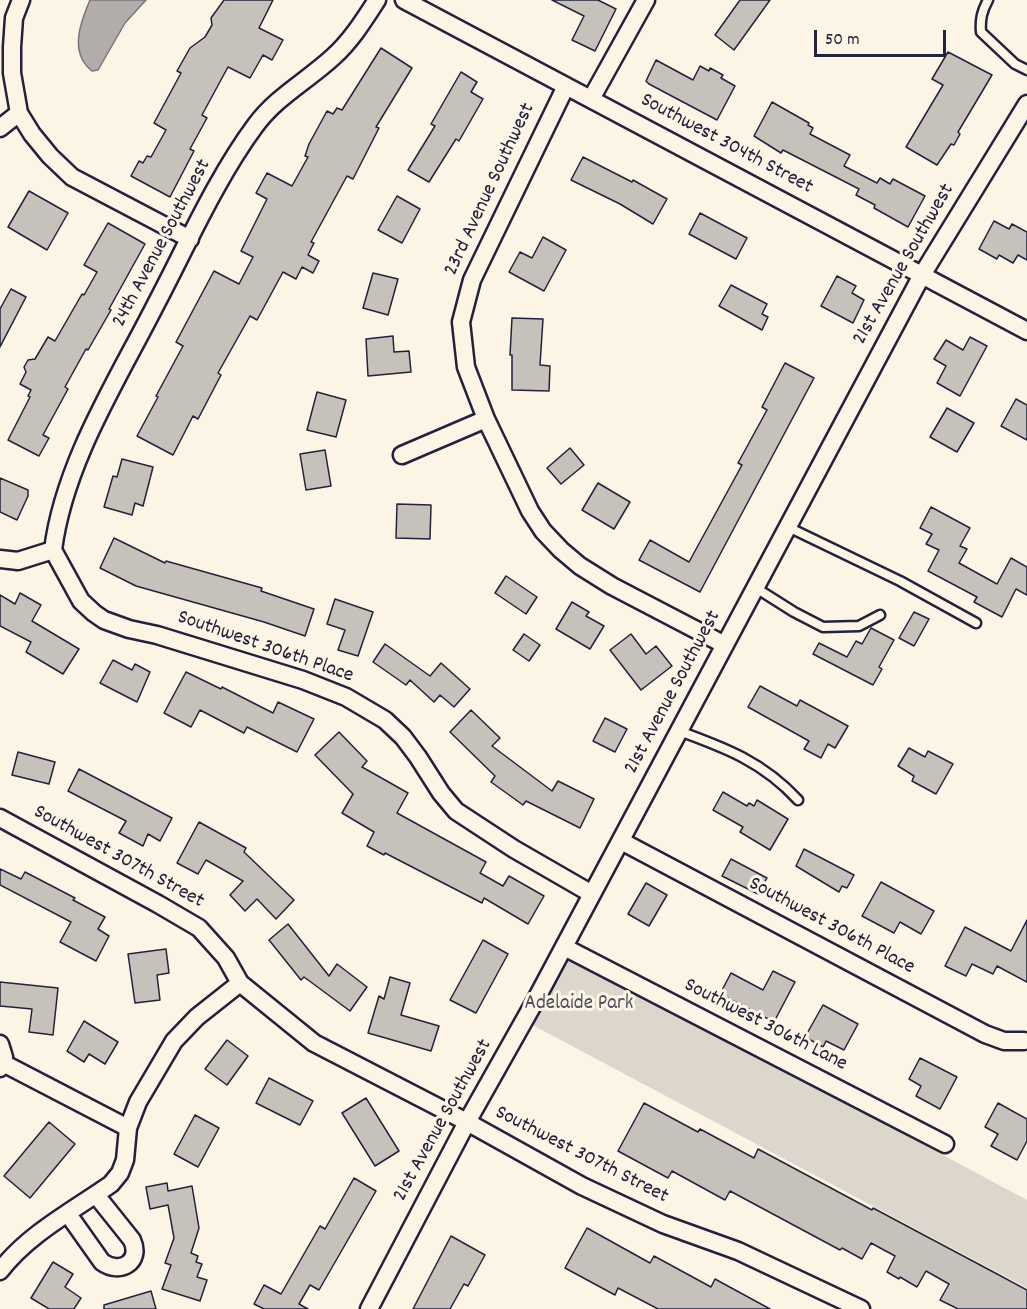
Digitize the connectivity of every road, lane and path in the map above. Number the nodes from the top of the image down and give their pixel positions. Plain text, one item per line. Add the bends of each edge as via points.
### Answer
1 (21, 0) edge
2 (377, 0) edge
3 (404, 0) edge
4 (646, 0) edge
5 (988, 0) edge
6 (1027, 70) edge
7 (566, 86) junction
8 (591, 99) junction
9 (1027, 104) edge
10 (19, 113) junction
11 (0, 128) edge
12 (190, 239) junction
13 (922, 275) junction
14 (1027, 331) edge
15 (486, 419) junction
16 (402, 455) dead end
17 (788, 527) junction
18 (53, 550) junction
19 (0, 559) edge
20 (756, 588) junction
21 (880, 615) dead end
22 (976, 623) dead end
23 (725, 645) junction
24 (679, 731) junction
25 (798, 800) dead end
26 (0, 818) edge
27 (621, 841) junction
28 (592, 894) junction
29 (564, 947) junction
30 (240, 983) junction
31 (1024, 1041) dead end
32 (0, 1044) edge
33 (2, 1066) edge
34 (467, 1122) junction
35 (128, 1128) junction
36 (945, 1144) dead end
37 (96, 1195) junction
38 (68, 1214) junction
39 (0, 1271) edge
40 (369, 1309) edge
41 (861, 1309) edge

1 - 10 street via 14,18 12,47
2 - 12 street, 24th Avenue Southwest via 336,55 275,103 255,126
3 - 7 street, Southwest 304th Street
4 - 8 street
5 - 6 lane via 980,21 981,32 1015,64
7 - 8 street, Southwest 304th Street
7 - 15 street, 23rd Avenue Southwest via 479,261 466,298 461,331 466,368
8 - 13 street, Southwest 304th Street
9 - 13 street, 21st Avenue Southwest
10 - 11 street
10 - 12 street via 50,156 72,177
12 - 18 street, 24th Avenue Southwest via 89,436 65,495
13 - 14 street, Southwest 304th Street
13 - 17 street, 21st Avenue Southwest
15 - 16 street
15 - 23 street, 23rd Avenue Southwest via 530,511 561,550 612,586
17 - 20 street, 21st Avenue Southwest
17 - 22 lane
18 - 19 street via 18,561
18 - 28 street, Southwest 306th Place via 81,601 104,620 303,680 346,697 385,720 403,737 456,811
20 - 21 lane via 823,627 859,626
20 - 23 street, 21st Avenue Southwest
23 - 24 street, 21st Avenue Southwest
24 - 25 lane via 747,759 783,784
24 - 27 street, 21st Avenue Southwest
26 - 30 street, Southwest 307th Street via 199,928 226,958
27 - 28 street, 21st Avenue Southwest
27 - 31 street, Southwest 306th Place via 986,1034 1004,1041
28 - 29 street, 21st Avenue Southwest
29 - 34 street, 21st Avenue Southwest
29 - 36 street, Southwest 306th Lane
30 - 34 street, Southwest 307th Street via 314,1043
30 - 35 street via 174,1041 138,1101
32 - 33 street via 4,1051
33 - 35 street
34 - 40 street, 21st Avenue Southwest
34 - 41 street, Southwest 307th Street via 631,1210 738,1251
35 - 37 street via 120,1173
37 - 38 street
37 - 38 street via 135,1245 133,1256 124,1267 117,1269 102,1262
38 - 39 street via 11,1256

